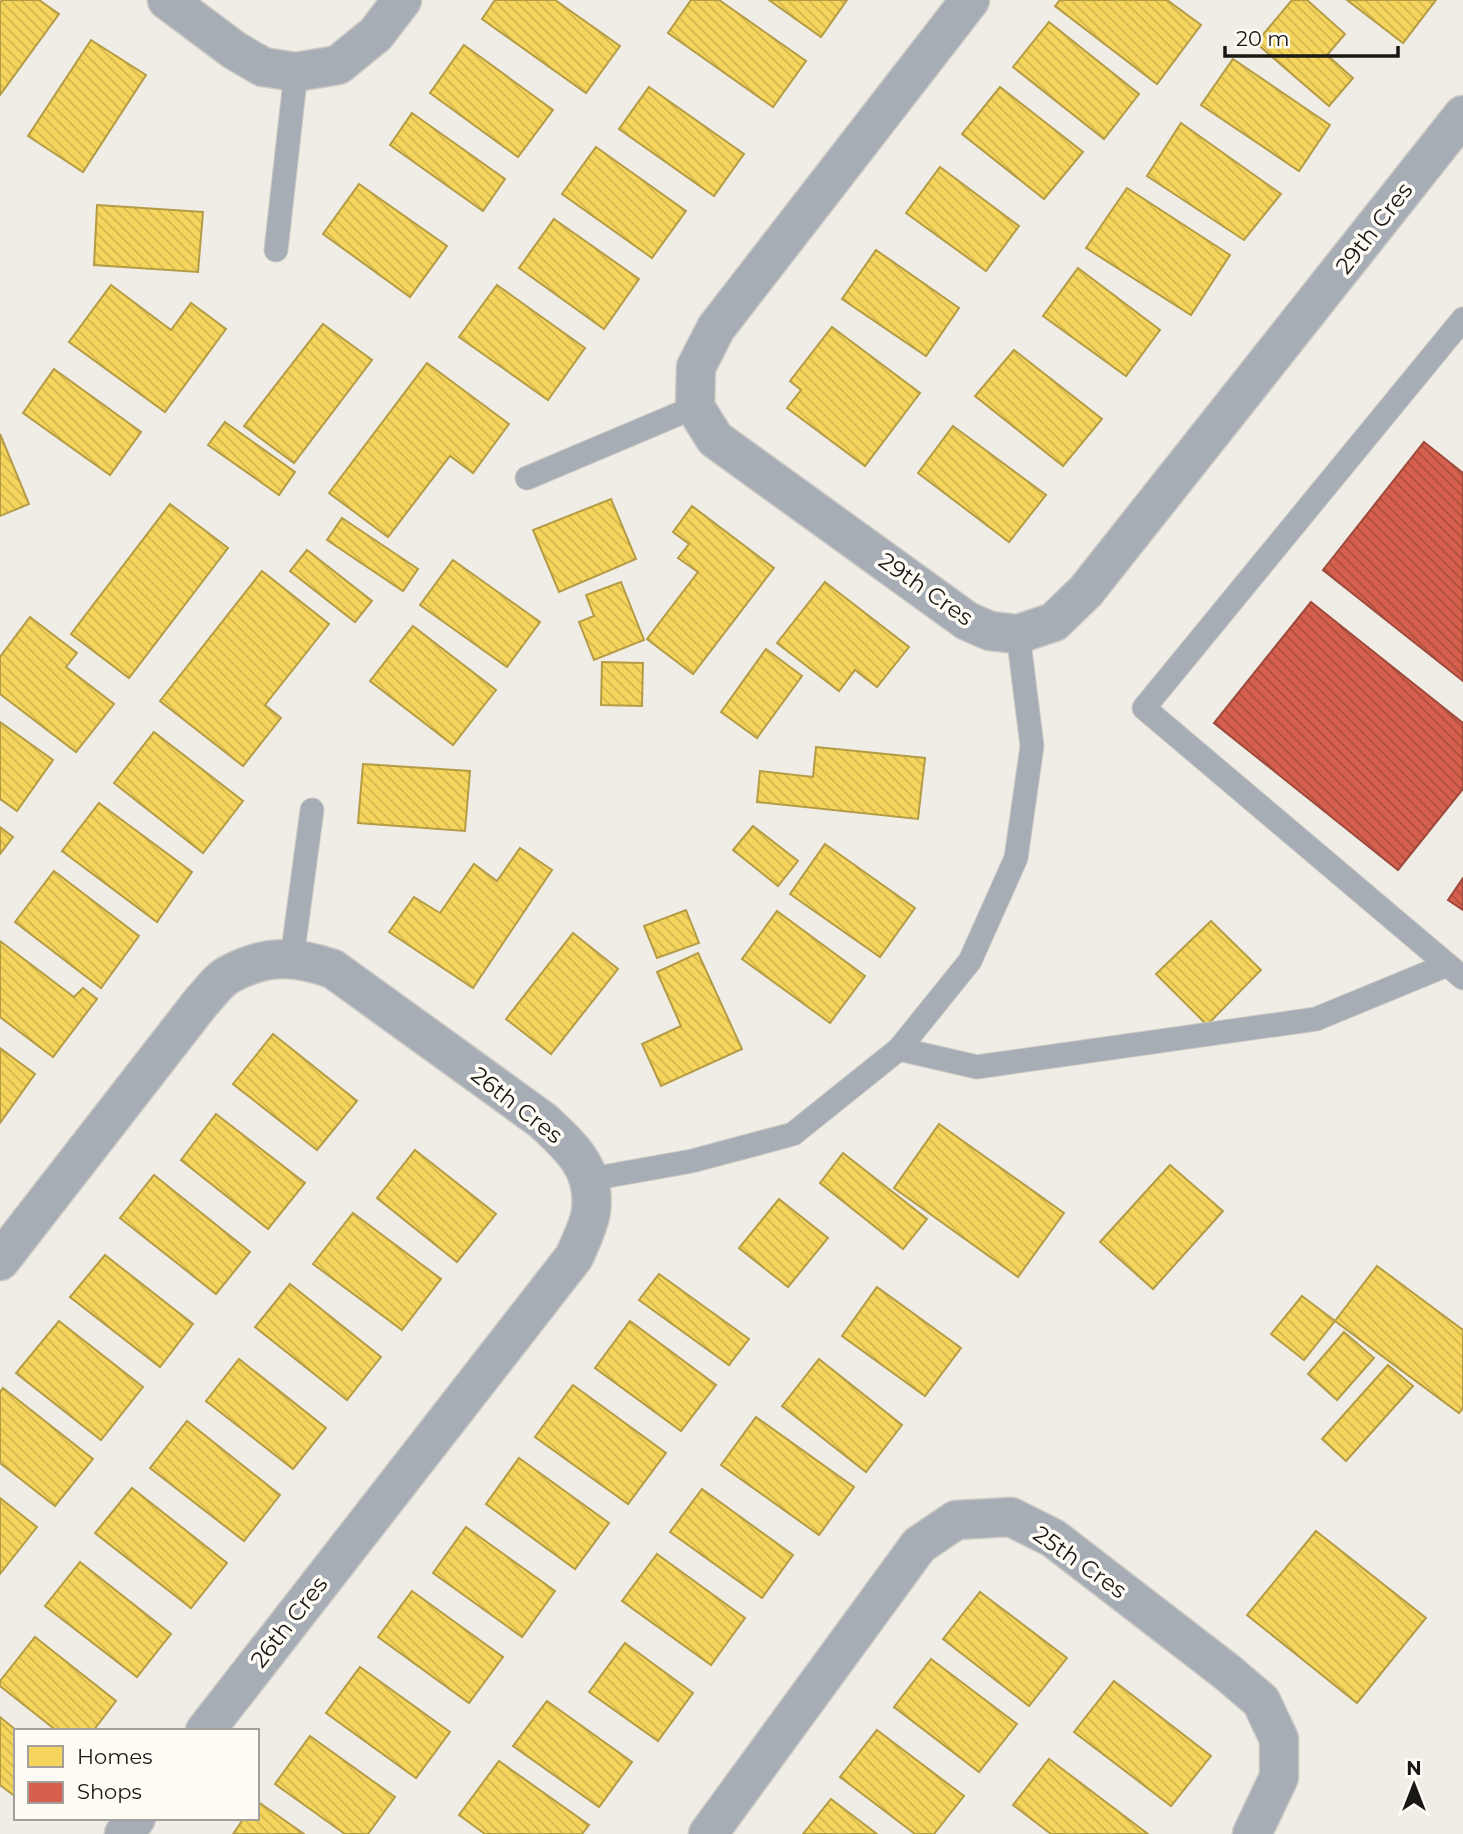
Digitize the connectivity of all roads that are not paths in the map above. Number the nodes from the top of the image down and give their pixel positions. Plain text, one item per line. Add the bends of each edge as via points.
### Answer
1 (167, 0) edge
2 (402, 0) edge
3 (970, 0) edge
4 (296, 72) junction
5 (1463, 115) edge
6 (276, 250) dead end
7 (1463, 319) edge
8 (695, 407) junction
9 (527, 478) dead end
10 (1018, 634) junction
11 (312, 810) dead end
12 (292, 958) junction
13 (1455, 972) edge
14 (900, 1049) junction
15 (591, 1179) junction
16 (0, 1261) edge
17 (207, 1729) edge
18 (708, 1834) edge
19 (1252, 1834) edge

1 - 4 street via 263,67
2 - 4 street via 376,34 338,65
3 - 8 street via 716,328 696,367
4 - 6 lane
5 - 10 street, 29th Cres via 1086,591 1054,622
7 - 13 lane via 1144,708
8 - 9 lane
8 - 10 street, 29th Cres via 715,439 967,621 990,631
10 - 14 lane via 1032,746 1016,858 970,961
11 - 12 lane
12 - 15 street, 26th Cres via 332,970 542,1120 573,1148
12 - 16 street, 26th Cres via 268,960 228,974 202,1001
13 - 14 lane via 1316,1019 977,1067
14 - 15 lane via 793,1134 692,1161
15 - 17 street, 26th Cres via 591,1212 574,1257
18 - 19 street, 25th Cres via 919,1545 956,1520 1011,1517 1053,1538 1261,1701 1279,1739 1279,1777

